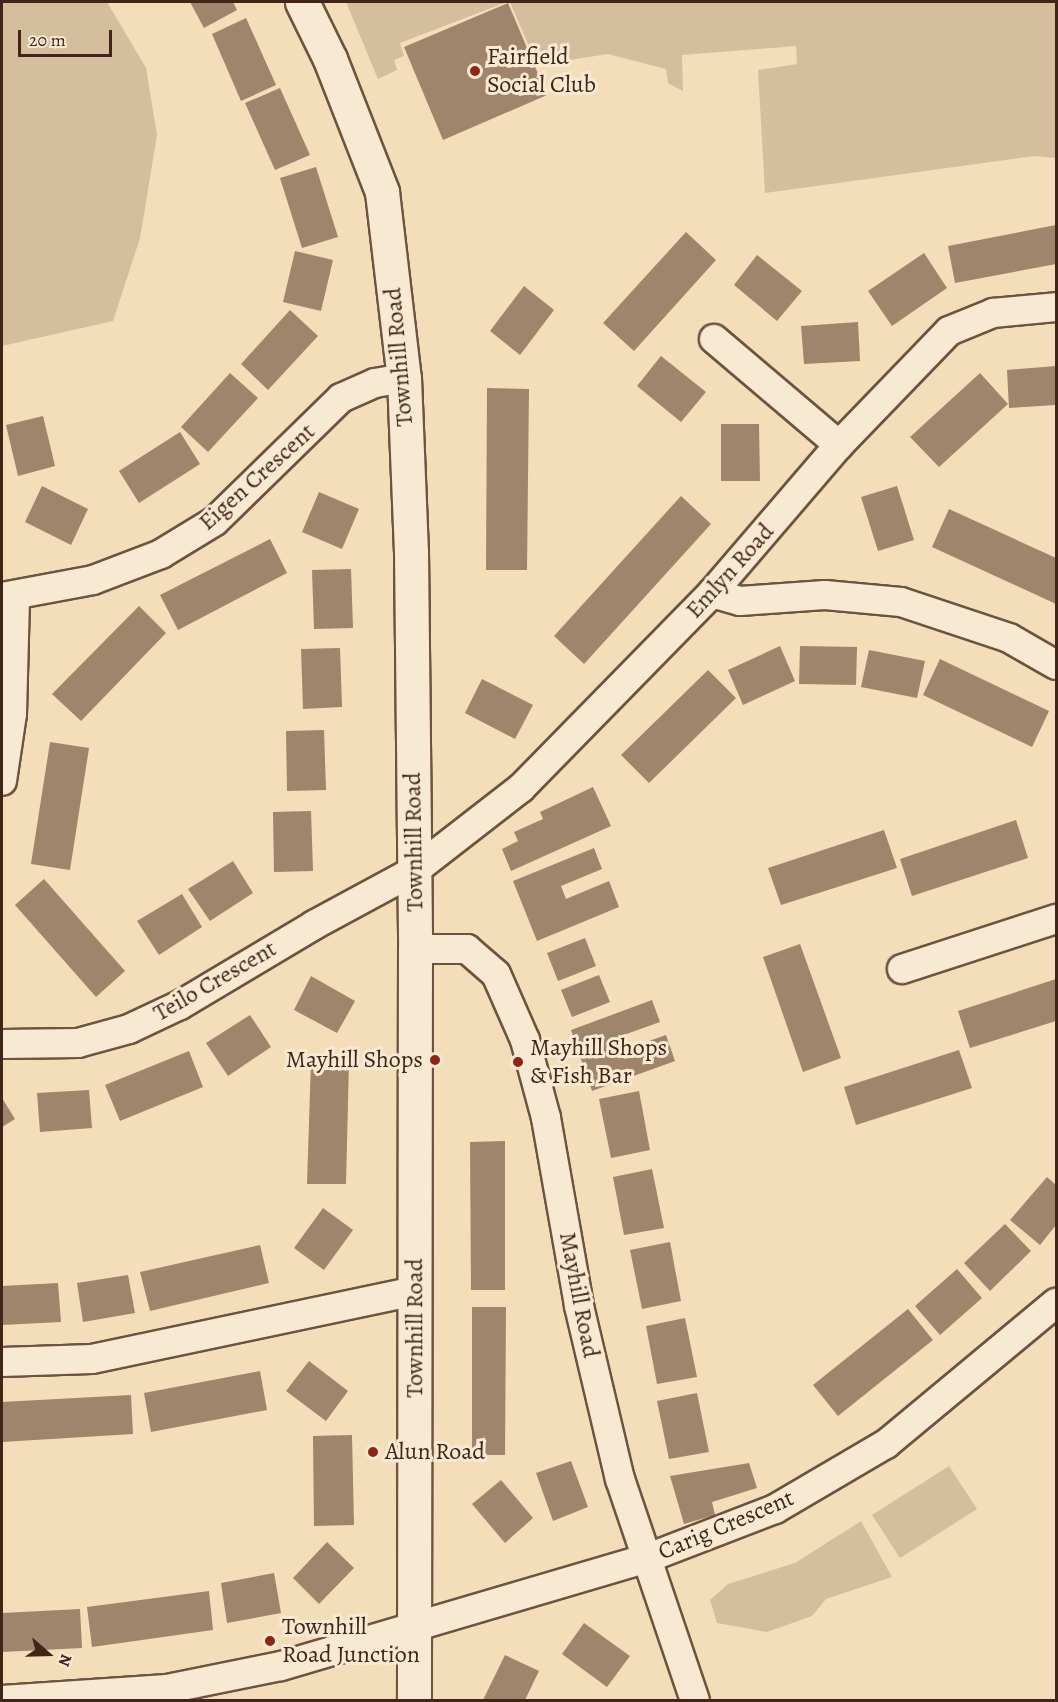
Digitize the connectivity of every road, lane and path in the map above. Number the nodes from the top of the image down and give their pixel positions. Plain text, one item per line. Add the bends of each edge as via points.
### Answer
1 (302, 2) edge
2 (1056, 307) edge
3 (714, 339) dead end
4 (404, 378) junction
5 (839, 445) junction
6 (712, 593) junction
7 (8, 597) edge
8 (1056, 664) edge
9 (2, 781) edge
10 (414, 871) junction
11 (1056, 919) edge
12 (416, 949) junction
13 (902, 969) dead end
14 (2, 1044) edge
15 (415, 1291) junction
16 (1056, 1303) edge
17 (2, 1362) edge
18 (648, 1558) junction
19 (414, 1626) junction
20 (2, 1700) edge
21 (414, 1701) edge
22 (695, 1701) edge

1 - 4 street, Townhill Road via 330,59 382,192
2 - 5 street, Emlyn Road via 993,313 949,331
3 - 5 street
4 - 7 street, Eigen Crescent via 375,383 341,398 215,521 160,554 93,580
4 - 10 street, Townhill Road via 411,551
5 - 6 street, Emlyn Road
6 - 8 street via 740,601 825,595 901,602 1009,638
6 - 10 street, Emlyn Road via 521,788
7 - 9 street via 12,714
10 - 12 street, Townhill Road
10 - 14 street, Teilo Crescent via 180,1005 129,1029 78,1043
11 - 13 street
12 - 15 street, Townhill Road
12 - 18 street, Mayhill Road via 467,949 496,974 525,1040 546,1118 582,1317 620,1479
15 - 17 street via 92,1359
15 - 19 street, Townhill Road
16 - 18 street, Carig Crescent via 886,1444 775,1509
18 - 19 street, Carig Crescent
18 - 22 street, Mayhill Road
19 - 20 street, Carig Crescent via 281,1666 167,1689
19 - 21 street, Townhill Road

